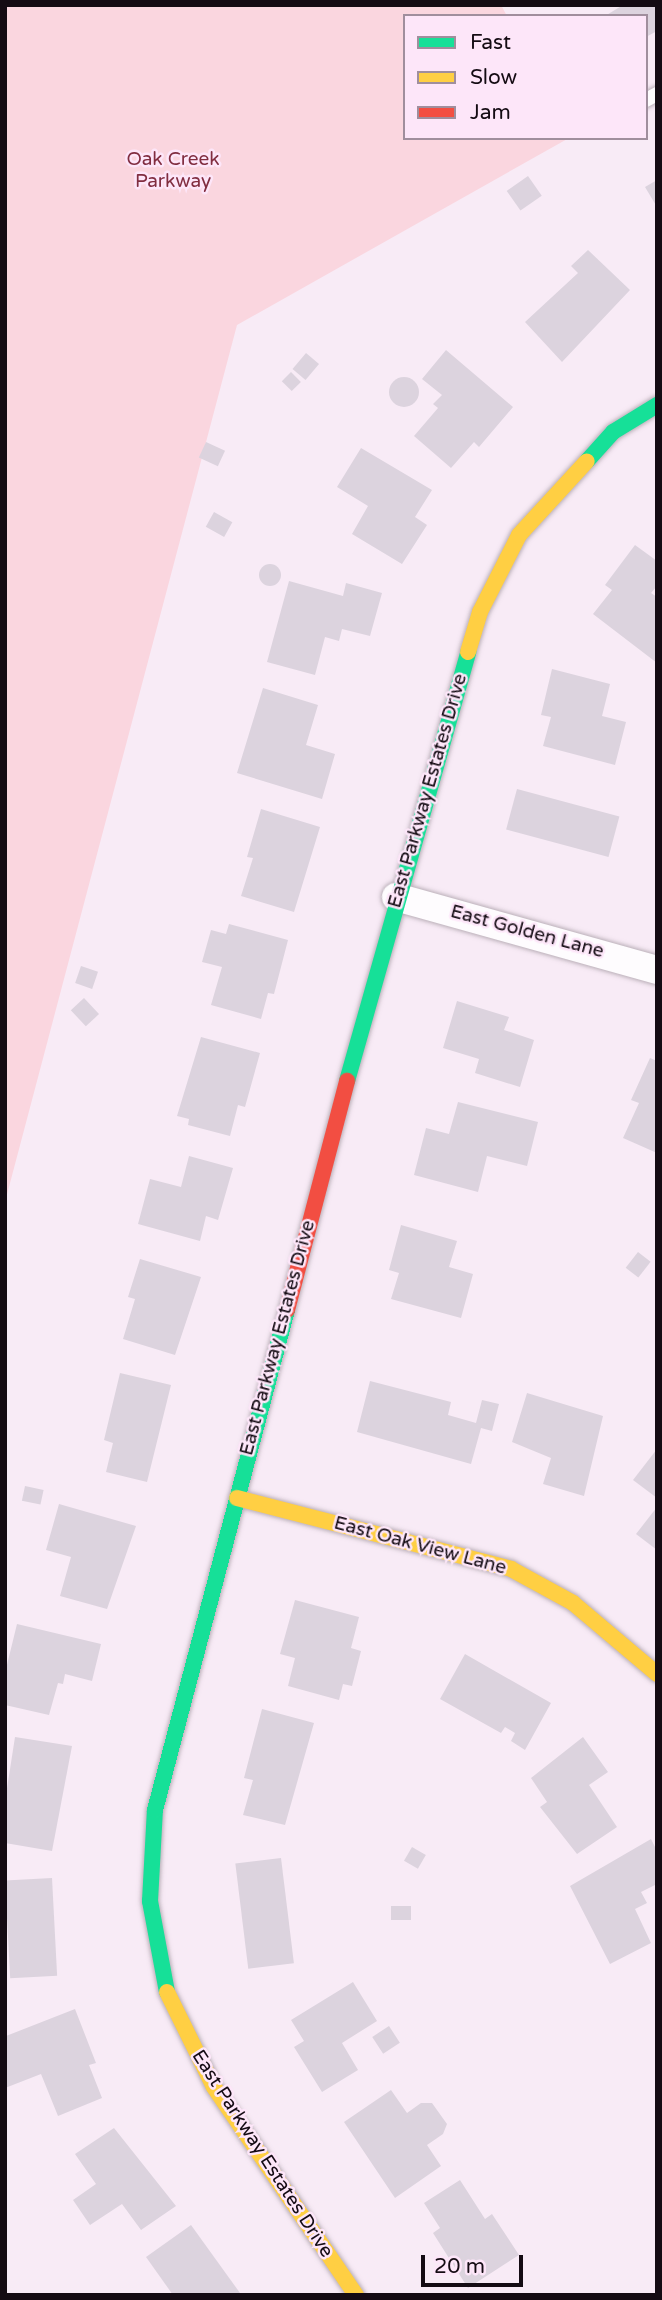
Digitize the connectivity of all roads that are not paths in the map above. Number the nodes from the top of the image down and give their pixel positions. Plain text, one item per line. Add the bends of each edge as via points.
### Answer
1 (657, 405) edge
2 (396, 897) junction
3 (657, 970) edge
4 (237, 1498) junction
5 (657, 1674) edge
6 (356, 2295) edge

1 - 2 street, East Parkway Estates Drive via 613,432 519,535 480,612
2 - 3 street, East Golden Lane
2 - 4 street, East Parkway Estates Drive
4 - 5 street, East Oak View Lane via 511,1569 573,1603
4 - 6 street, East Parkway Estates Drive via 155,1810 149,1858 152,1915 166,1990 187,2039 288,2199

